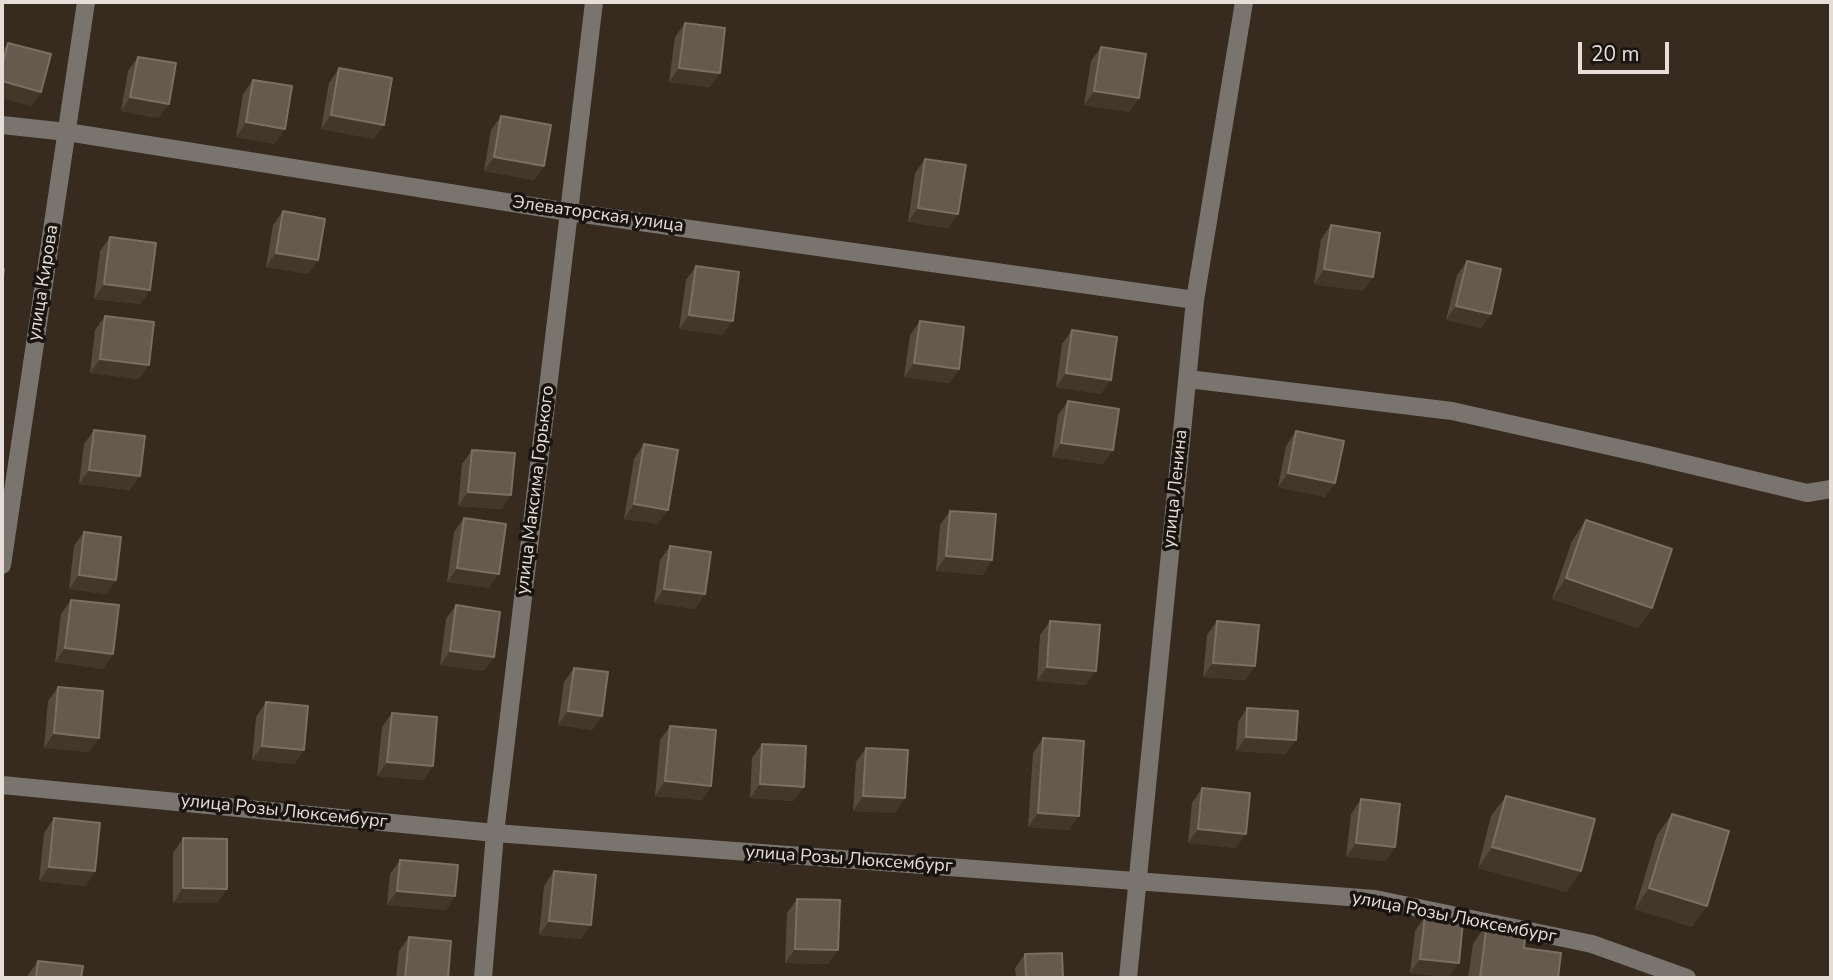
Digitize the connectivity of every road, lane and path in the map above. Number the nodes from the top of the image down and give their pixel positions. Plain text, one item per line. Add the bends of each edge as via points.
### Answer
1 (86, 2) edge
2 (594, 2) edge
3 (1244, 2) edge
4 (2, 125) edge
5 (67, 132) junction
6 (569, 212) junction
7 (1195, 300) junction
8 (1188, 379) junction
9 (1831, 489) edge
10 (2, 565) edge
11 (2, 785) edge
12 (495, 833) junction
13 (1136, 883) junction
14 (483, 978) edge
15 (1128, 978) edge
16 (1687, 978) edge

1 - 5 street, улица Кирова
2 - 6 street, улица Максима Горького
3 - 7 street, улица Ленина
4 - 5 street, Элеваторская улица
5 - 6 street, Элеваторская улица
5 - 10 street, улица Кирова
6 - 7 street, Элеваторская улица
6 - 12 street, улица Максима Горького
7 - 8 street, улица Ленина
8 - 9 street via 1452,411 1807,494
8 - 13 street, улица Ленина
11 - 12 street, улица Розы Люксембург
12 - 13 street, улица Розы Люксембург
12 - 14 street, улица Максима Горького
13 - 15 street, улица Ленина
13 - 16 street, улица Розы Люксембург via 1375,899 1591,944

